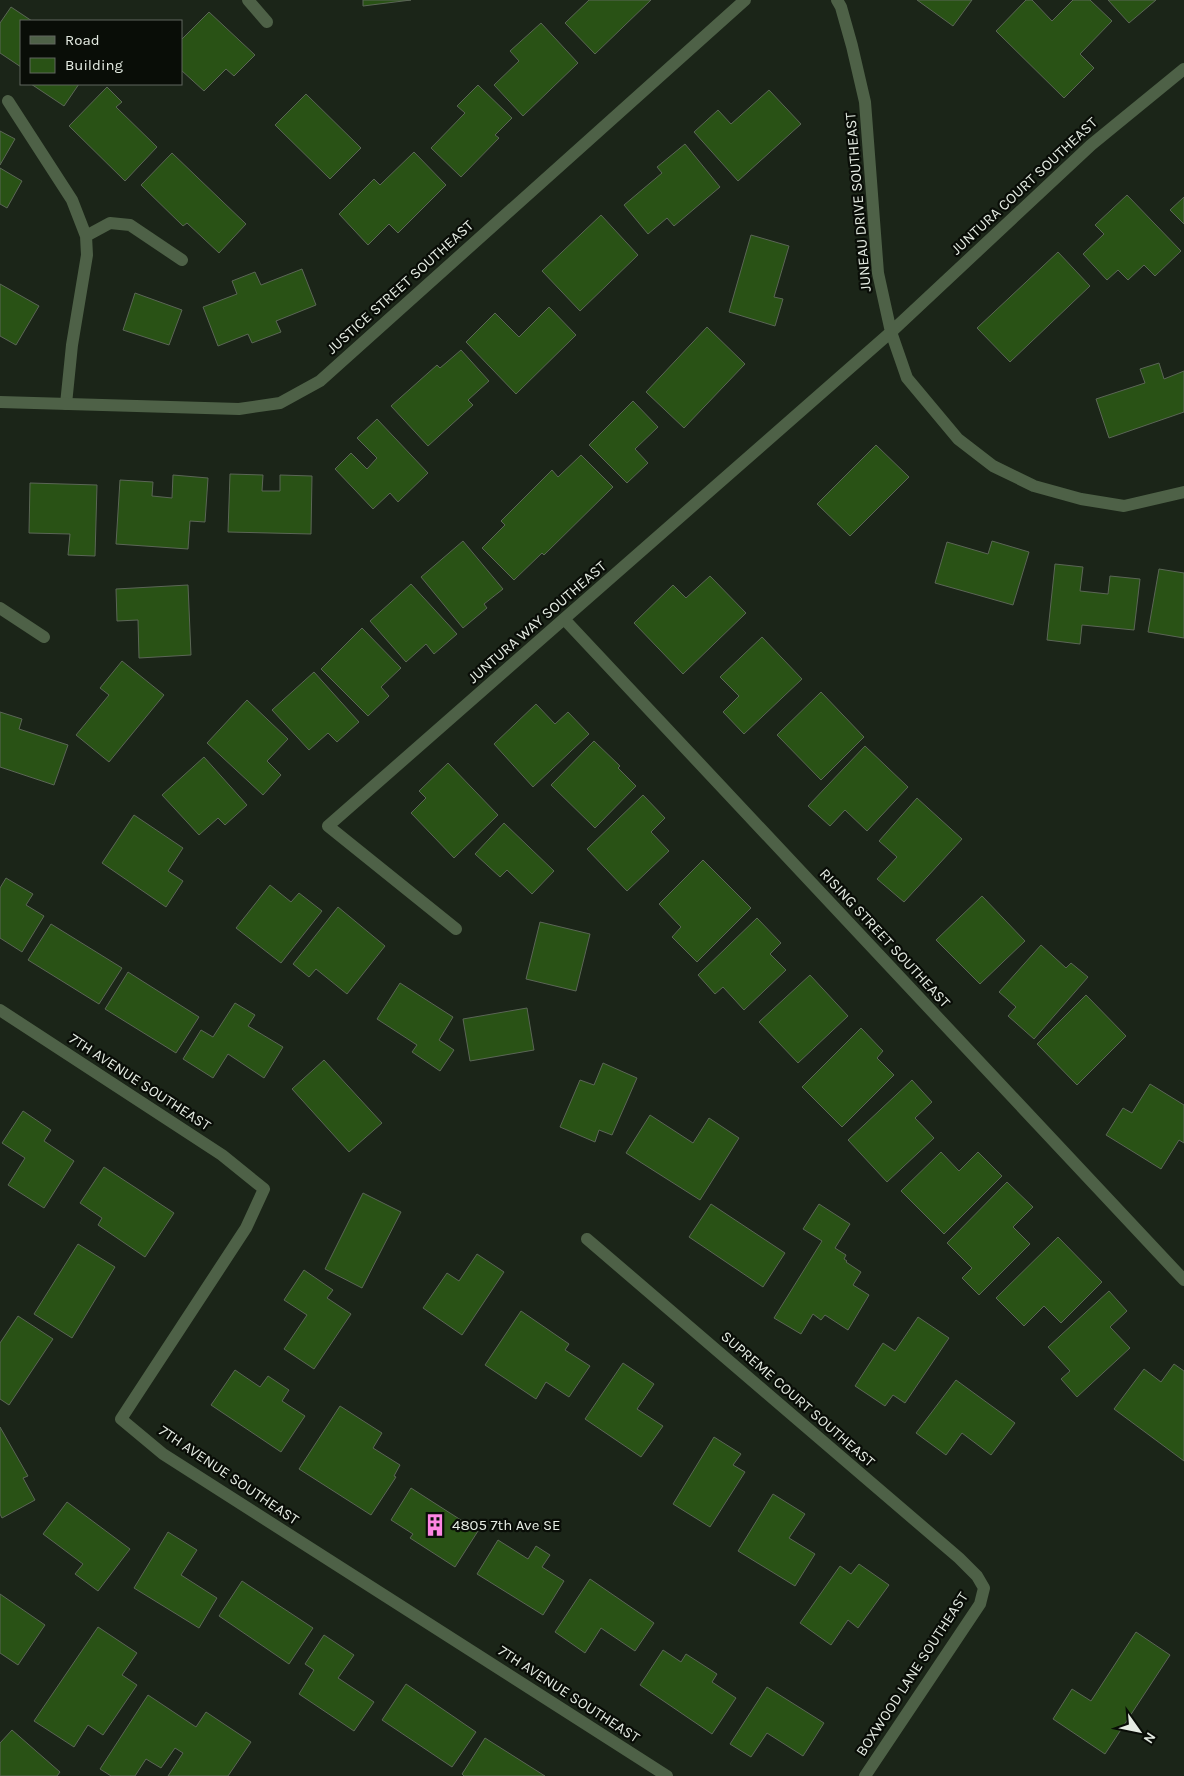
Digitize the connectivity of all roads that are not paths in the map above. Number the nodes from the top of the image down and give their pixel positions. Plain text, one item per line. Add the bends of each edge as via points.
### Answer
1 (248, 0) edge
2 (745, 0) edge
3 (837, 0) edge
4 (267, 22) dead end
5 (1184, 69) edge
6 (8, 101) dead end
7 (86, 236) junction
8 (182, 260) dead end
9 (891, 332) junction
10 (0, 402) edge
11 (66, 404) junction
12 (1184, 492) edge
13 (0, 608) edge
14 (565, 620) junction
15 (44, 637) dead end
16 (456, 929) dead end
17 (0, 1010) edge
18 (587, 1239) dead end
19 (1184, 1278) edge
20 (984, 1588) joint
21 (667, 1776) edge
22 (865, 1776) edge

1 - 4 street
2 - 11 street, JUSTICE STREET SOUTHEAST via 320,381 280,404 239,408
3 - 9 street, JUNEAU DRIVE SOUTHEAST via 866,102 878,273
5 - 9 street, JUNTURA COURT SOUTHEAST via 1091,145
6 - 7 street via 72,200
7 - 8 street via 110,224 130,225
7 - 11 street via 87,255
9 - 12 street, JUNEAU DRIVE SOUTHEAST via 907,378 958,439 993,466 1034,486 1124,506
9 - 14 street, JUNTURA WAY SOUTHEAST
10 - 11 street, JUSTICE STREET SOUTHEAST
13 - 15 street
14 - 16 street, JUNTURA WAY SOUTHEAST via 328,826
14 - 19 street, RISING STREET SOUTHEAST
17 - 21 street, 7TH AVENUE SOUTHEAST via 222,1155 264,1189 246,1228 121,1419 164,1454
18 - 20 street, SUPREME COURT SOUTHEAST via 959,1558
20 - 22 street, BOXWOOD LANE SOUTHEAST via 980,1604

